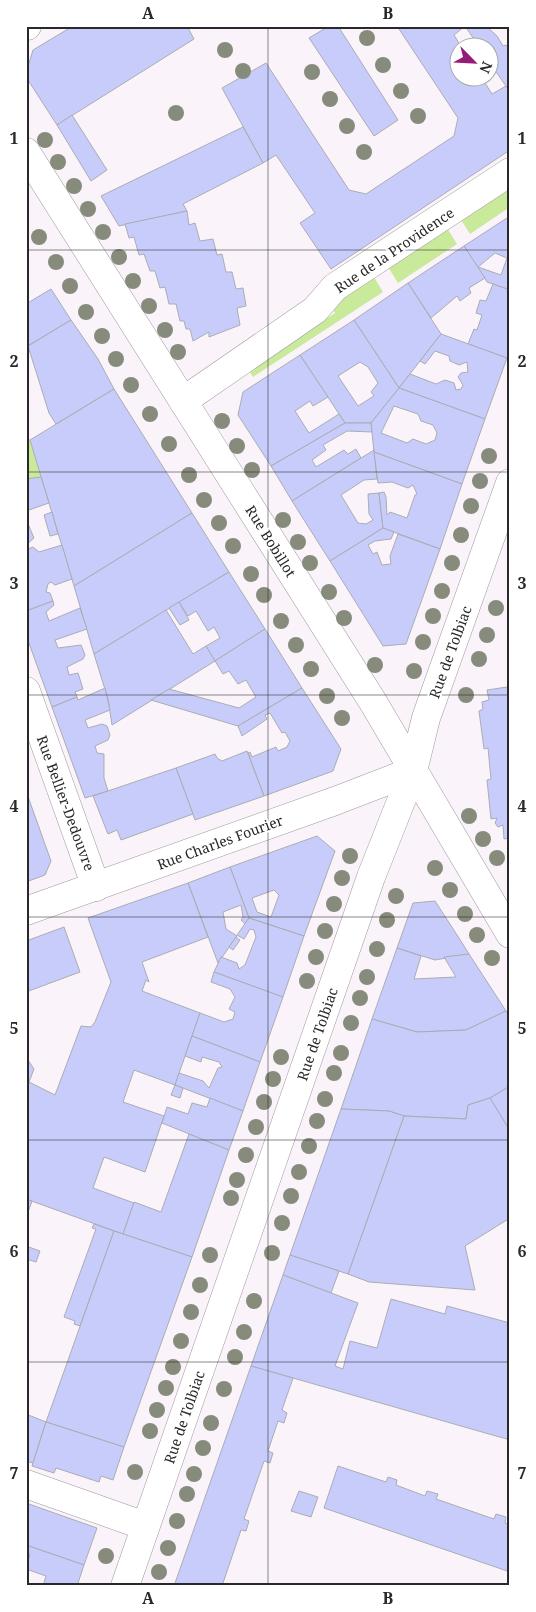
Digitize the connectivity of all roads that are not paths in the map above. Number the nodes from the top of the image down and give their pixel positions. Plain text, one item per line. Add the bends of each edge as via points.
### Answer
1 (26, 152) edge
2 (510, 172) edge
3 (183, 401) junction
4 (510, 483) edge
5 (26, 691) edge
6 (413, 771) junction
7 (96, 887) junction
8 (26, 911) edge
9 (510, 934) edge
10 (26, 1484) edge
11 (146, 1526) junction
12 (124, 1586) edge

1 - 3 street, Rue Bobillot
2 - 3 street, Rue de la Providence via 335,287 315,310
3 - 6 street, Rue Bobillot
4 - 6 street, Rue de Tolbiac via 426,718
5 - 7 street, Rue Bellier-Dedouvre
6 - 7 street, Rue Charles Fourier
6 - 9 street, Rue Bobillot
6 - 11 street, Rue de Tolbiac via 378,860
7 - 8 street, Rue Charles Fourier
10 - 11 street
11 - 12 street, Rue de Tolbiac

